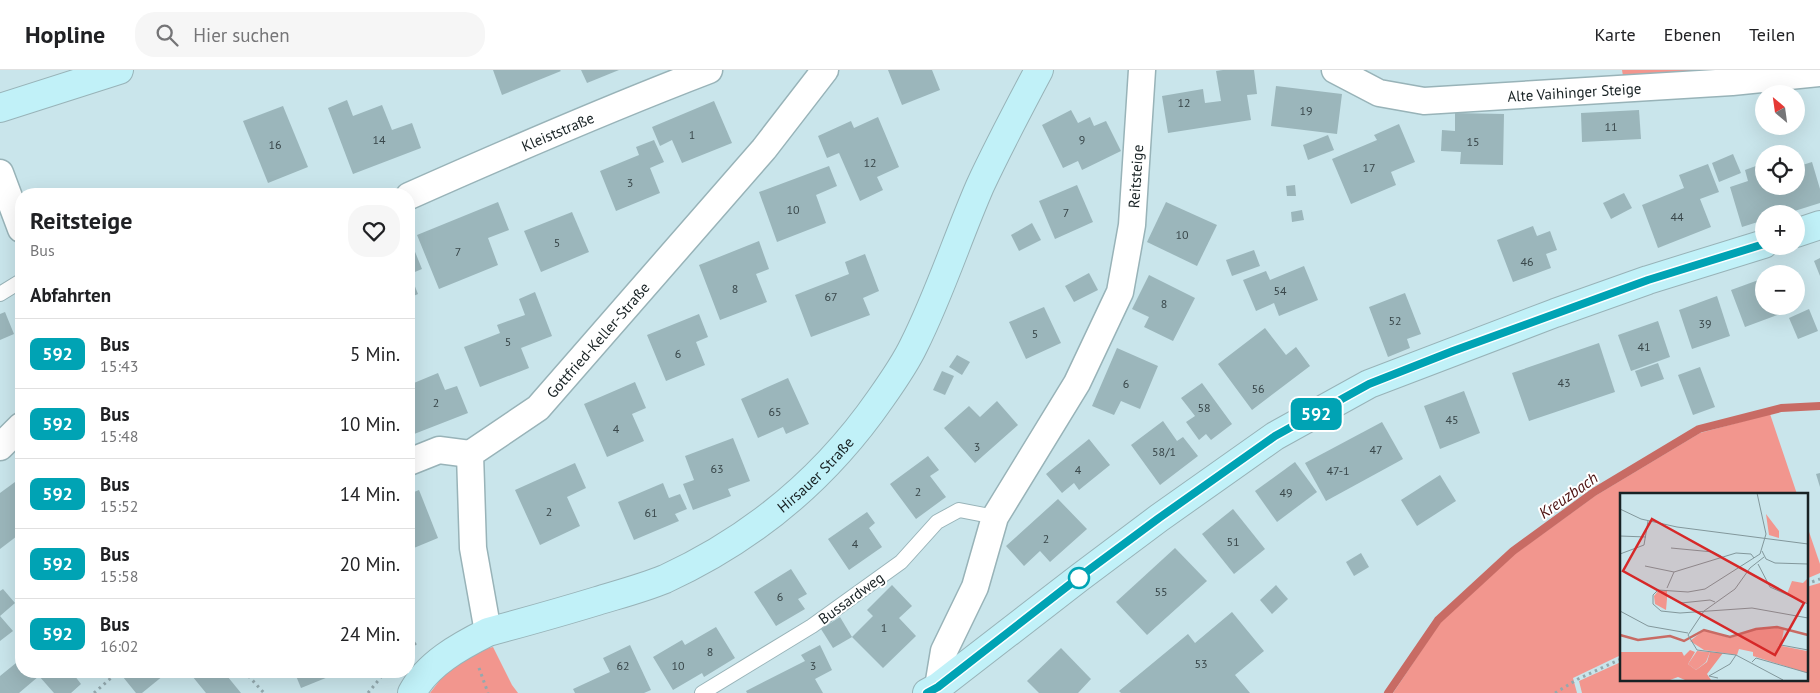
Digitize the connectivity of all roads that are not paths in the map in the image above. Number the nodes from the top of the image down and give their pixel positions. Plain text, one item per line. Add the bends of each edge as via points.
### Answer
1 (119, 70) edge
2 (709, 70) edge
3 (825, 70) edge
4 (1039, 70) edge
5 (1142, 70) edge
6 (1336, 70) edge
7 (1820, 73) edge
8 (0, 108) edge
9 (0, 173) edge
10 (415, 193) edge
11 (15, 213) edge
12 (1820, 224) edge
13 (1805, 230) edge
14 (1755, 247) edge
15 (15, 285) edge
16 (0, 294) edge
17 (15, 432) edge
18 (0, 448) edge
19 (470, 454) junction
20 (415, 460) edge
21 (996, 518) junction
22 (488, 632) junction
23 (935, 691) edge
24 (412, 693) edge
25 (702, 693) edge

1 - 8 main road
2 - 10 street, Kleiststraße
3 - 19 street, Gottfried-Keller-Straße via 764,149 538,408
4 - 22 main road, Hirsauer Straße via 980,187 913,347 866,420 817,476 744,536 663,579
5 - 21 street, Reitsteige via 1132,225 1120,292 1077,383
6 - 7 street, Alte Vaihinger Steige via 1379,93 1424,101 1732,82
9 - 11 street
12 - 13 main road
14 - 23 main road via 1648,280 1369,384 1275,436 1159,518
15 - 16 lane
17 - 18 street
19 - 20 street via 440,450
19 - 22 street via 473,548
21 - 23 street, Reitsteige via 975,587 944,651
21 - 25 lane, Bussardweg via 959,510 937,522 901,562 812,626
22 - 24 main road, Hirsauer Straße via 440,661

